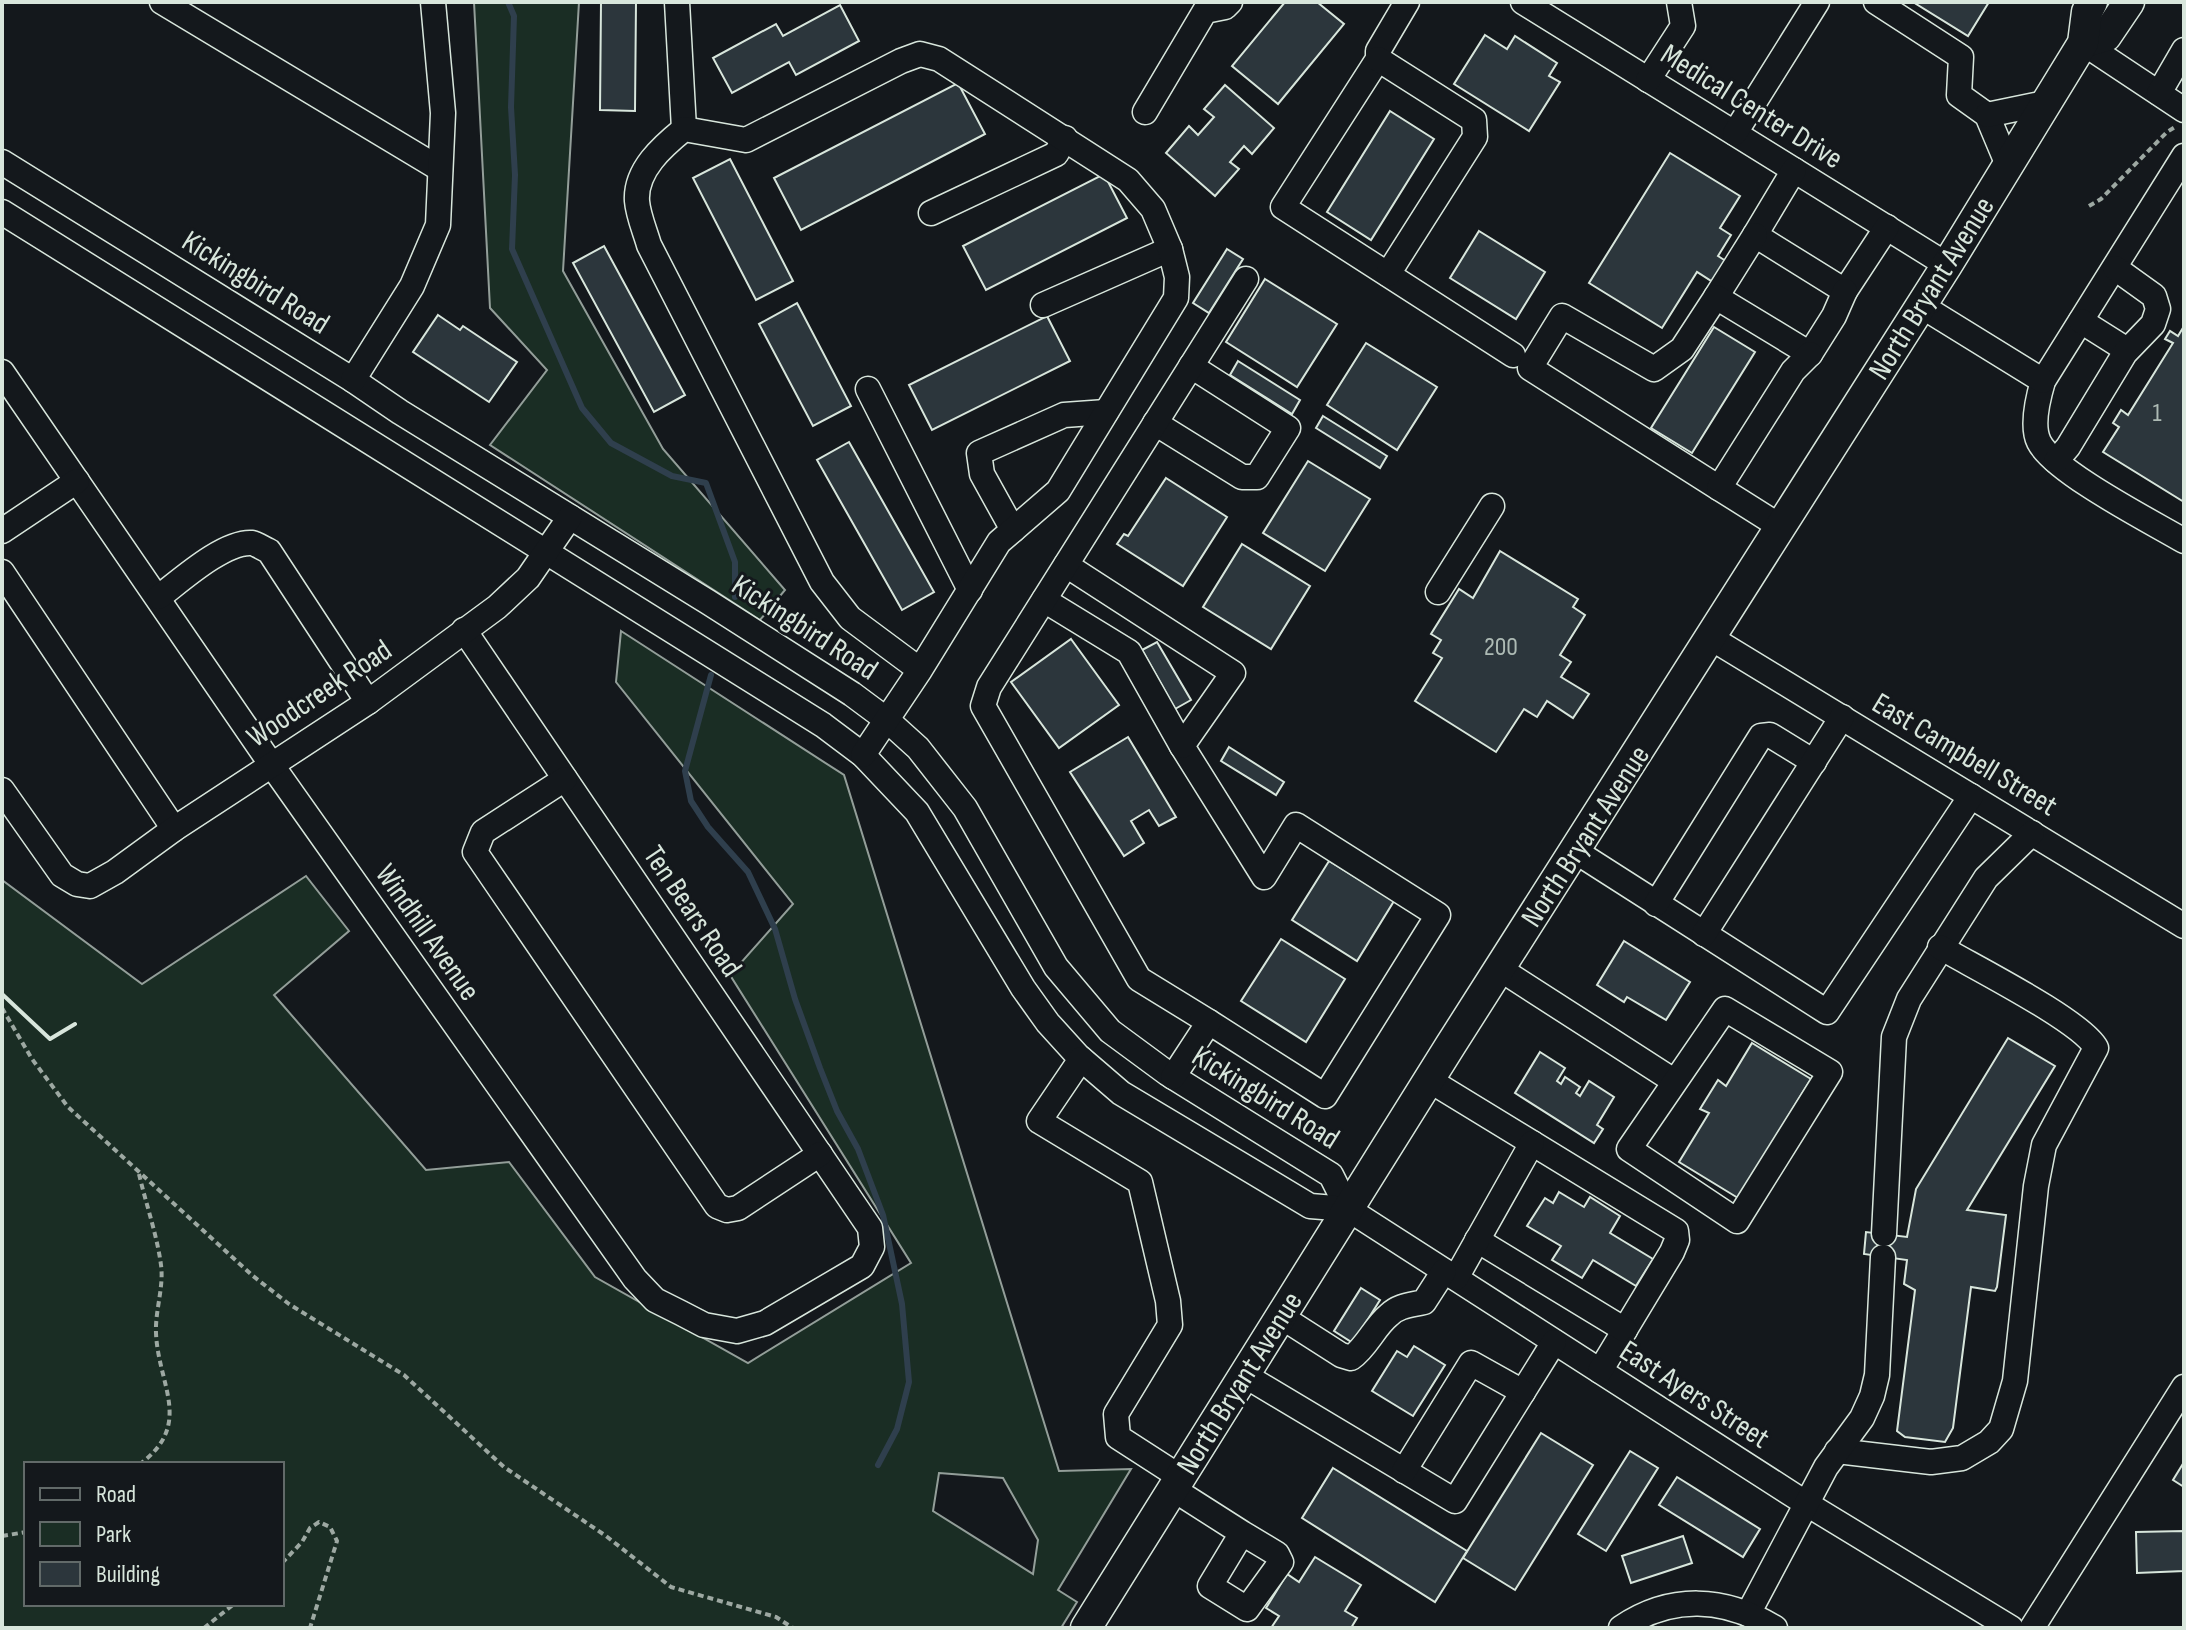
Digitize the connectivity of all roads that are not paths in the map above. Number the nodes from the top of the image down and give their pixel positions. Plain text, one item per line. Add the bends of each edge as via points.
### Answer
1 (162, 2) edge
2 (433, 2) edge
3 (677, 2) edge
4 (1407, 2) edge
5 (1523, 2) edge
6 (1679, 2) edge
7 (1817, 2) edge
8 (1876, 2) edge
9 (2129, 2) edge
10 (1215, 5) edge
11 (2084, 5) edge
12 (2083, 43) junction
13 (2184, 50) edge
14 (1378, 59) junction
15 (1648, 80) junction
16 (2159, 93) junction
17 (2045, 103) junction
18 (1145, 112) dead end
19 (2184, 112) edge
20 (1987, 115) junction
21 (684, 129) junction
22 (1735, 133) junction
23 (1065, 138) junction
24 (2184, 156) edge
25 (2008, 165) junction
26 (10, 167) edge
27 (440, 169) junction
28 (1794, 170) junction
29 (2, 205) edge
30 (2, 212) edge
31 (931, 213) dead end
32 (1887, 227) junction
33 (1755, 235) junction
34 (1170, 249) junction
35 (1947, 265) junction
36 (2115, 268) junction
37 (1388, 274) junction
38 (1246, 279) dead end
39 (1845, 291) junction
40 (1716, 297) junction
41 (1043, 305) dead end
42 (1920, 305) junction
43 (2081, 321) junction
44 (272, 331) junction
45 (2127, 350) junction
46 (1810, 354) junction
47 (1513, 355) dead end
48 (1191, 366) junction
49 (252, 367) junction
50 (353, 380) junction
51 (2043, 381) junction
52 (5, 382) edge
53 (868, 389) dead end
54 (400, 412) junction
55 (1106, 412) junction
56 (1155, 423) junction
57 (380, 447) junction
58 (2056, 461) junction
59 (77, 481) junction
60 (1719, 488) junction
61 (1492, 506) dead end
62 (570, 517) junction
63 (1781, 527) junction
64 (1013, 530) junction
65 (2, 531) edge
66 (2184, 541) edge
67 (547, 552) junction
68 (1066, 565) junction
69 (2, 572) edge
70 (970, 590) junction
71 (1438, 592) dead end
72 (159, 597) junction
73 (1044, 600) junction
74 (464, 630) junction
75 (1711, 638) junction
76 (920, 670) junction
77 (368, 702) junction
78 (1842, 717) junction
79 (887, 720) junction
80 (1182, 746) junction
81 (863, 755) junction
82 (1814, 762) junction
83 (271, 764) junction
84 (565, 779) junction
85 (2, 790) edge
86 (1971, 796) junction
87 (174, 829) junction
88 (2032, 833) junction
89 (1575, 851) junction
90 (1656, 904) junction
91 (2184, 926) edge
92 (1704, 934) junction
93 (1940, 947) junction
94 (1500, 969) junction
95 (1209, 1022) junction
96 (1081, 1059) junction
97 (1173, 1077) junction
98 (1429, 1080) junction
99 (1674, 1081) junction
100 (1532, 1143) junction
101 (820, 1154) junction
102 (1348, 1209) junction
103 (870, 1228) joint
104 (1477, 1240) junction
105 (1450, 1274) junction
106 (1280, 1316) junction
107 (1625, 1330) junction
108 (1554, 1342) junction
109 (1600, 1371) junction
110 (1244, 1375) junction
111 (2184, 1387) edge
112 (1523, 1392) junction
113 (1837, 1451) junction
114 (1404, 1471) junction
115 (1177, 1483) junction
116 (1807, 1504) junction
117 (1242, 1533) dead end
118 (1748, 1614) junction
119 (1086, 1628) edge
120 (1621, 1628) edge
121 (1775, 1628) edge
122 (2011, 1628) edge
123 (2032, 1628) edge

1 - 27 street
2 - 27 street via 443,113
3 - 21 street
4 - 14 street
5 - 15 street, Medical Center Drive
6 - 15 street via 1683,26
7 - 22 street
8 - 20 street via 1961,57 1959,95
9 - 12 main road via 2106,36
10 - 18 street via 1205,11
11 - 12 main road
12 - 16 street
12 - 17 main road, North Bryant Avenue
13 - 16 street
14 - 37 street via 1476,126 1475,137
14 - 37 street via 1283,207
15 - 22 street, Medical Center Drive
16 - 19 street
17 - 20 street
17 - 25 main road, North Bryant Avenue
20 - 25 street
21 - 23 street via 746,140 920,54 939,59
21 - 76 street via 659,149 643,175 637,199 649,245 822,582 850,618
22 - 28 street, Medical Center Drive
23 - 31 street via 1056,154
23 - 34 street via 1128,180 1153,209
24 - 36 street
25 - 35 main road, North Bryant Avenue
26 - 29 street
26 - 44 street, Kickingbird Road
27 - 50 street via 433,238 412,286
28 - 32 street, Medical Center Drive
28 - 33 street
30 - 49 street
32 - 35 street, Medical Center Drive
32 - 39 street
33 - 39 street
33 - 40 street
34 - 41 street
34 - 55 street via 1176,298
35 - 42 main road, North Bryant Avenue
36 - 43 street
36 - 45 street via 2154,296 2158,309 2153,324
37 - 47 street
38 - 48 street
39 - 46 street
40 - 46 street
40 - 60 street via 1682,349 1654,369 1562,316 1530,368
42 - 51 street
42 - 63 main road, North Bryant Avenue
43 - 45 street
43 - 51 street
44 - 49 street
44 - 50 street, Kickingbird Road
45 - 58 street
46 - 60 street via 1793,371
48 - 56 street
48 - 56 street via 1288,428 1257,477 1242,477
49 - 57 street
50 - 54 street, Kickingbird Road
51 - 58 street via 2037,403 2038,440
52 - 59 street, Windhill Avenue
53 - 70 street
54 - 57 street
54 - 62 street, Kickingbird Road
55 - 64 street via 1058,491
55 - 64 street via 1064,415 979,453 982,474
56 - 68 street
57 - 67 street
58 - 66 street
59 - 65 street
59 - 72 street, Windhill Avenue
60 - 63 street
61 - 71 street
62 - 67 street, Woodcreek Road
62 - 79 street, Kickingbird Road
63 - 75 main road, North Bryant Avenue
64 - 70 street via 999,542
67 - 74 street, Woodcreek Road via 528,578
67 - 81 street
68 - 73 street
68 - 80 street via 1233,673
69 - 87 street
70 - 76 street
72 - 77 street via 209,558 232,548 252,543 269,551
72 - 83 street, Windhill Avenue
73 - 80 street via 1129,652
73 - 95 street via 989,687 983,706 1139,979
74 - 77 street, Woodcreek Road
74 - 84 street, Ten Bears Road
75 - 78 street, East Campbell Street
75 - 89 main road, North Bryant Avenue
76 - 79 street
77 - 83 street, Woodcreek Road
78 - 82 street
78 - 86 street, East Campbell Street
79 - 81 street
79 - 97 street, Kickingbird Road via 918,748 965,808 1056,967 1086,1005 1136,1053
80 - 95 street via 1264,877 1296,825 1438,915 1325,1096
81 - 96 street via 917,812 1023,988
82 - 90 street via 1770,735 1761,736
82 - 92 street
83 - 87 street, Woodcreek Road
83 - 103 street, Windhill Avenue via 635,1279 655,1300 704,1325 737,1331 765,1323 862,1266 872,1247
84 - 101 street, Ten Bears Road
84 - 101 street via 483,832 475,852 717,1206 738,1208
85 - 87 street, Woodcreek Road via 50,861 77,884 90,886 115,872
86 - 88 street, East Campbell Street
86 - 92 street via 1827,1012
88 - 91 street, East Campbell Street
88 - 93 street via 1986,878
89 - 90 street
89 - 94 main road, North Bryant Avenue
90 - 92 street
93 - 113 street via 1894,1037 1877,1375 1862,1418
93 - 113 street via 2084,1032 2096,1048 2044,1145 2015,1381 2001,1429 1962,1458 1931,1462
94 - 98 main road, North Bryant Avenue
94 - 99 street
95 - 97 street
96 - 102 street via 1121,1093 1310,1206
96 - 115 street via 1039,1121 1140,1182 1170,1325 1116,1414 1118,1437
97 - 102 street, Kickingbird Road via 1331,1175
98 - 100 street
98 - 102 main road, North Bryant Avenue
99 - 99 street via 1629,1149 1737,1221 1830,1072 1725,1009
100 - 104 street
100 - 107 street via 1676,1231 1677,1240
101 - 103 street, Ten Bears Road
102 - 105 street, East Ayers Street
102 - 106 main road, North Bryant Avenue
104 - 105 street
104 - 107 street
105 - 106 street via 1424,1302 1389,1314 1351,1358
105 - 108 street, East Ayers Street
106 - 110 main road, North Bryant Avenue
107 - 109 street
108 - 109 street, East Ayers Street
108 - 112 street
109 - 116 street, East Ayers Street
110 - 114 street
110 - 115 main road, North Bryant Avenue
111 - 123 street
112 - 114 street via 1471,1363
112 - 114 street via 1455,1501
113 - 116 street
115 - 117 street
115 - 119 main road, North Bryant Avenue
116 - 118 street
116 - 122 street, East Ayers Street
118 - 120 street via 1715,1603 1675,1604
118 - 121 street

